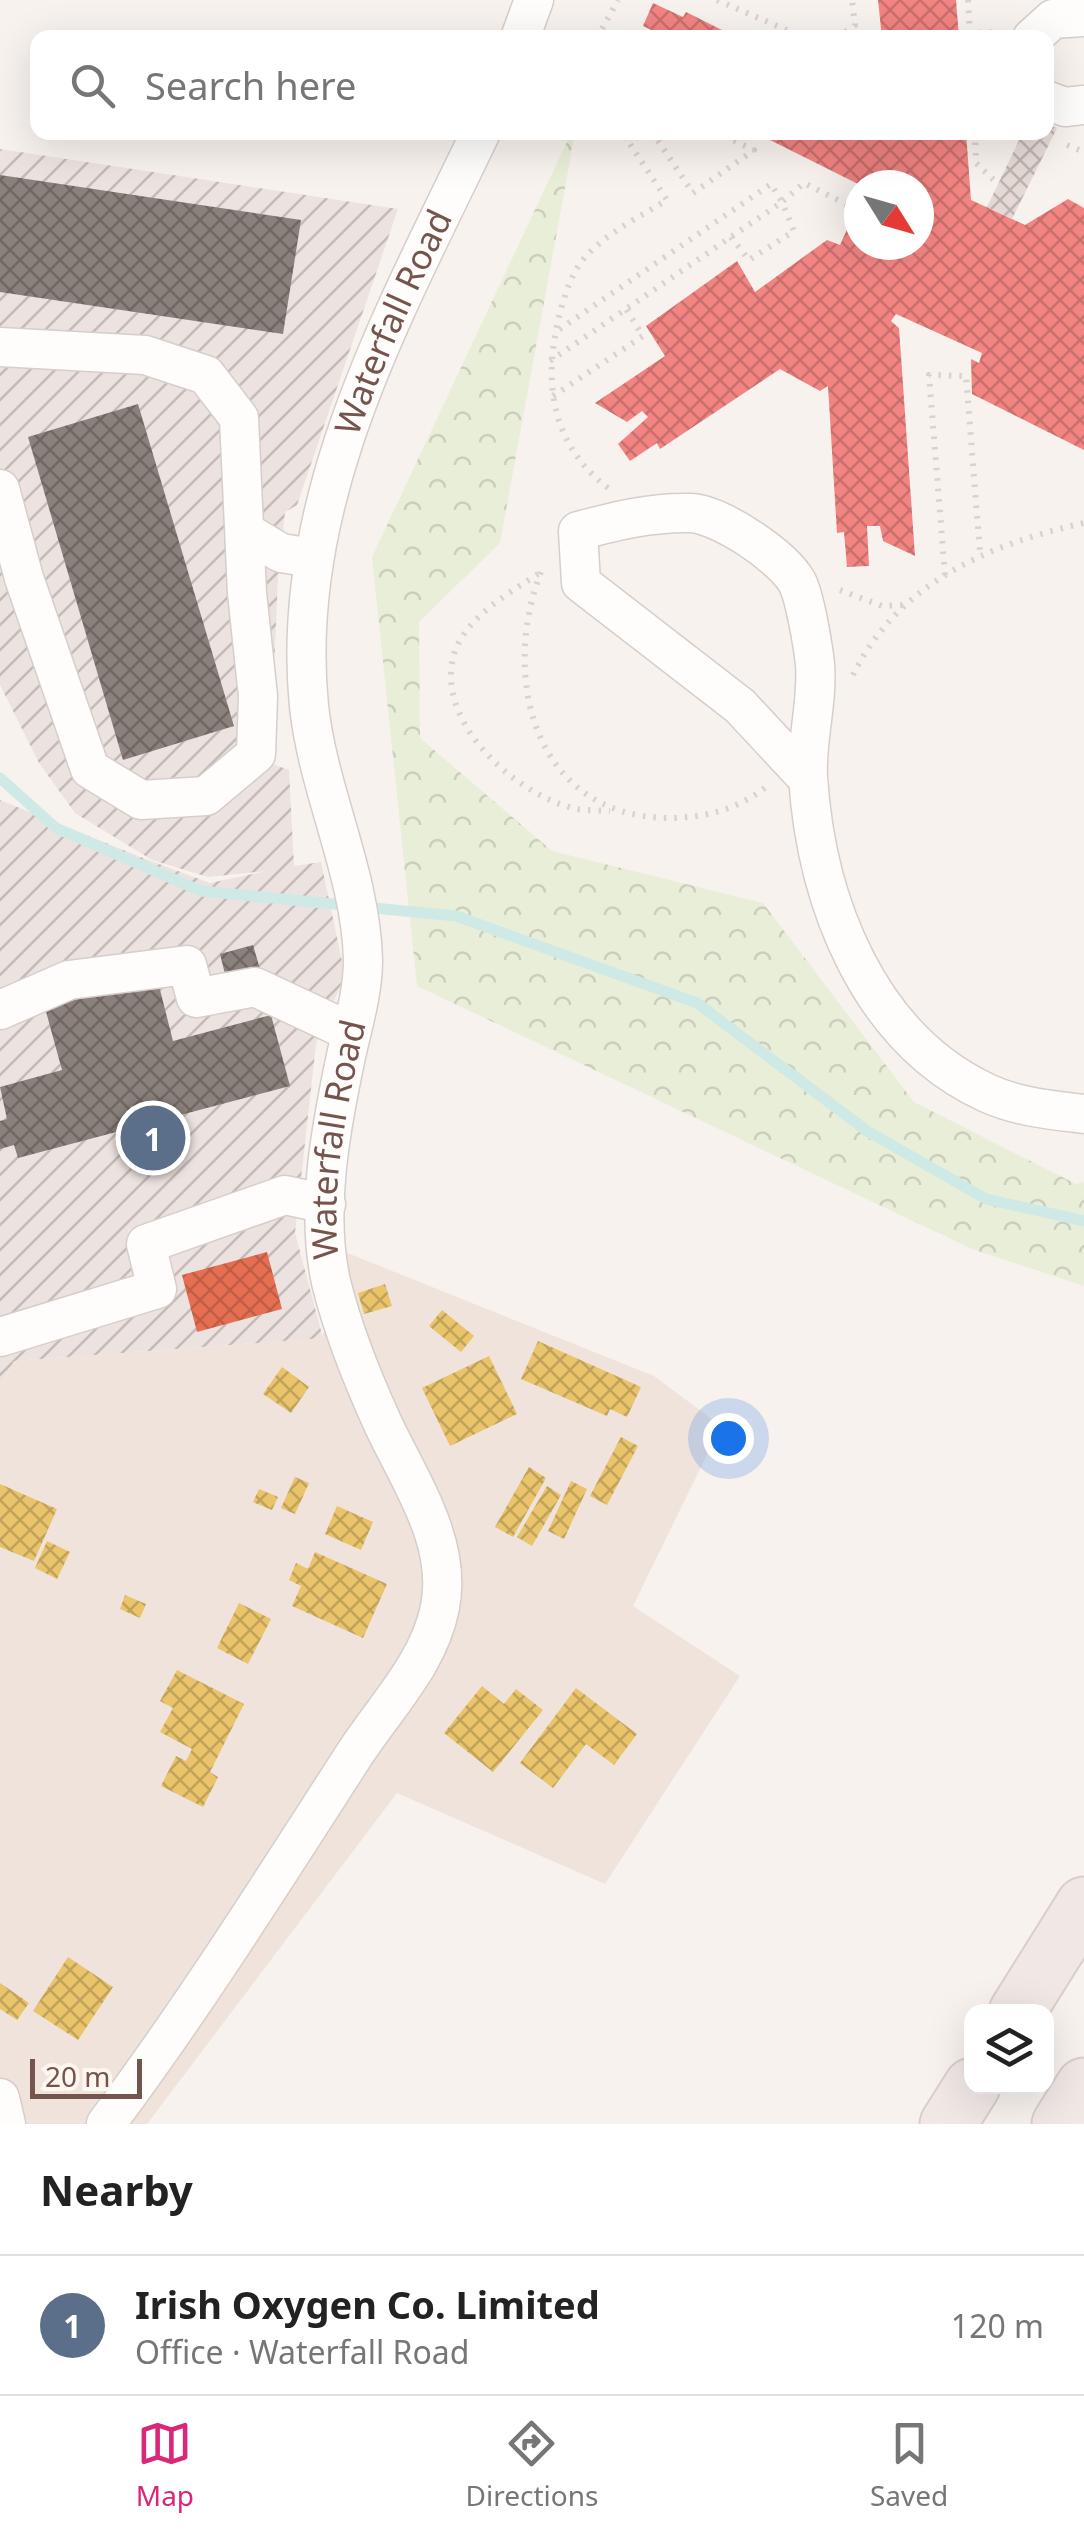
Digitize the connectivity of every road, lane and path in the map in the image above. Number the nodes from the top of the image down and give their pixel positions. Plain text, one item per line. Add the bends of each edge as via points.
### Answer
1 (534, 0) edge
2 (618, 0) edge
3 (717, 0) edge
4 (852, 0) edge
5 (968, 0) edge
6 (1084, 17) edge
7 (523, 30) edge
8 (602, 30) edge
9 (786, 30) edge
10 (848, 30) edge
11 (970, 30) edge
12 (1029, 30) edge
13 (1054, 103) edge
14 (1084, 106) edge
15 (477, 140) edge
16 (627, 140) edge
17 (657, 140) edge
18 (733, 140) edge
19 (975, 140) edge
20 (998, 184) dead end
21 (782, 202) junction
22 (844, 203) edge
23 (731, 237) junction
24 (626, 308) junction
25 (556, 331) junction
26 (0, 347) edge
27 (550, 361) junction
28 (552, 397) junction
29 (0, 489) edge
30 (614, 493) dead end
31 (246, 532) junction
32 (980, 554) dead end
33 (313, 558) junction
34 (541, 572) dead end
35 (944, 575) dead end
36 (831, 584) dead end
37 (906, 606) dead end
38 (808, 780) junction
39 (610, 811) dead end
40 (0, 1010) edge
41 (351, 1032) junction
42 (1084, 1114) edge
43 (326, 1204) junction
44 (0, 1337) edge
45 (1084, 1905) edge
46 (1022, 2004) edge
47 (1084, 2086) edge
48 (967, 2094) edge
49 (0, 2098) edge
50 (6, 2124) edge
51 (106, 2124) edge
52 (948, 2124) edge
53 (1060, 2124) edge

1 - 7 street
2 - 8 path
3 - 9 path
4 - 10 path via 854,26
5 - 11 path
6 - 12 street via 1052,19
13 - 14 street
15 - 33 street, Waterfall Road via 382,341 333,472
16 - 25 path via 667,200 588,254 566,290
17 - 18 path via 693,193 754,150
19 - 20 path via 976,163
21 - 22 path via 804,183
21 - 23 path
21 - 23 path via 794,231 749,260
21 - 25 path via 771,184
23 - 24 path
24 - 27 path
24 - 28 path via 642,336
25 - 27 path
26 - 31 street via 145,354 206,374 239,418
27 - 28 path
28 - 30 path via 570,448
29 - 31 street via 90,769 141,800 206,796 256,754
31 - 33 street via 281,552
32 - 35 path via 966,376 929,375
33 - 41 street, Waterfall Road via 304,652 310,713 359,930 362,989
34 - 39 path via 501,598 456,649 456,707 474,738 529,786 574,808
36 - 37 path via 882,606
38 - 38 street via 815,662 796,582 749,536 695,513 636,516 578,531 581,583 740,706
38 - 42 street via 834,912 856,966 882,1002 945,1067 988,1093
40 - 41 street via 69,980 187,966 196,998 255,987
41 - 43 street, Waterfall Road via 332,1123
43 - 44 street via 285,1196 146,1244 158,1289
43 - 51 street, Waterfall Road via 330,1276 352,1354 439,1552 442,1600 431,1647
45 - 46 highway
47 - 53 highway
48 - 52 highway
49 - 50 street

